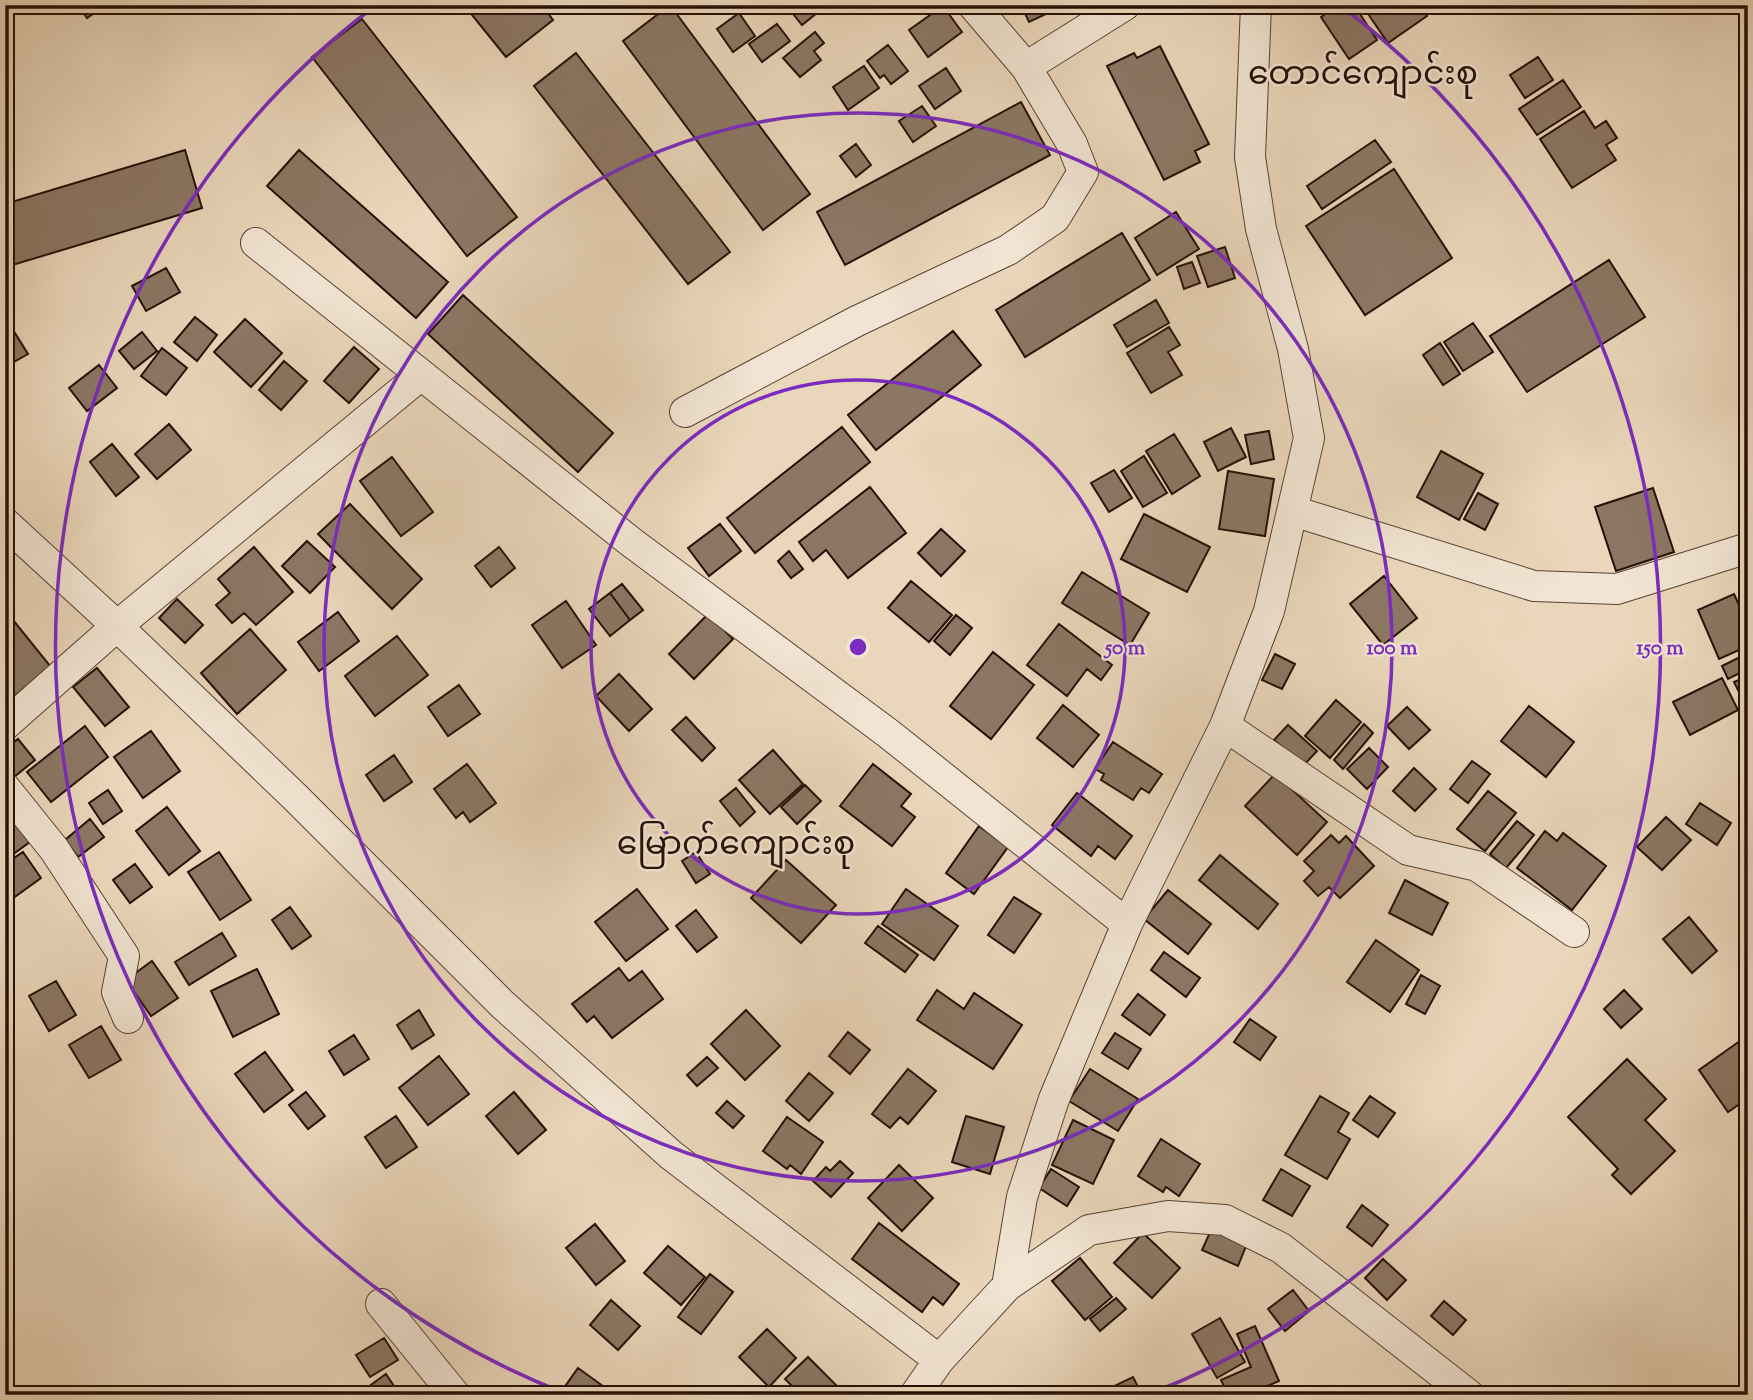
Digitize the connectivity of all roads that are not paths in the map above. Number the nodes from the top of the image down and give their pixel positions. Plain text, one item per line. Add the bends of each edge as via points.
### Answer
1 (973, 5) edge
2 (1125, 5) edge
3 (1256, 5) edge
4 (1026, 66) junction
5 (256, 243) dead end
6 (421, 375) junction
7 (685, 412) dead end
8 (1293, 511) junction
9 (5, 523) edge
10 (1748, 548) edge
11 (117, 626) junction
12 (5, 725) edge
13 (1225, 726) junction
14 (5, 788) edge
15 (1126, 924) junction
16 (1574, 932) dead end
17 (128, 1018) dead end
18 (1007, 1286) junction
19 (381, 1304) dead end
20 (939, 1360) junction
21 (455, 1395) edge
22 (915, 1395) edge
23 (1469, 1395) edge

1 - 4 street
2 - 4 street
3 - 8 street via 1250,157 1261,229 1293,349 1309,438
4 - 7 street via 1072,144 1083,173 1055,218 1008,250 857,321
5 - 6 street
6 - 11 street
6 - 15 street via 631,542 889,734
8 - 10 street via 1534,586 1617,589
8 - 13 street via 1269,611
9 - 11 street
11 - 12 street
11 - 20 street via 502,1004 671,1155
13 - 15 street
13 - 16 street via 1408,850 1477,866
14 - 17 street via 54,849 124,956 117,992
15 - 18 street via 1054,1099 1022,1197
18 - 20 street
18 - 23 street via 1089,1230 1168,1216 1225,1220 1281,1248
19 - 21 street
20 - 22 street

